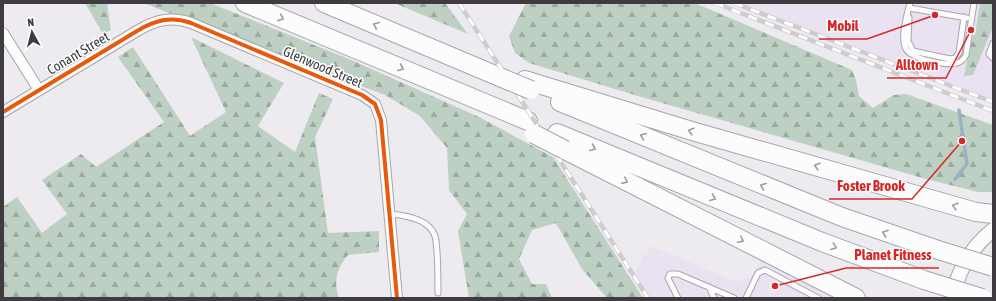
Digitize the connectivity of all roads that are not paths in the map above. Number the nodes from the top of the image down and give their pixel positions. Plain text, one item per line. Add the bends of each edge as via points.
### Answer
1 (245, 3) edge
2 (324, 3) edge
3 (974, 3) edge
4 (909, 6) edge
5 (964, 17) junction
6 (168, 19) joint
7 (972, 19) junction
8 (3, 33) edge
9 (993, 43) edge
10 (993, 58) edge
11 (528, 85) junction
12 (39, 90) junction
13 (3, 112) edge
14 (531, 127) junction
15 (389, 214) junction
16 (993, 214) edge
17 (993, 230) edge
18 (993, 267) edge
19 (709, 287) junction
20 (438, 292) dead end
21 (397, 298) edge
22 (678, 298) edge
23 (714, 298) edge
24 (734, 298) edge
25 (746, 298) edge
26 (818, 298) edge
27 (856, 298) edge
28 (952, 298) edge
29 (982, 298) edge

1 -> 14 highway via 430,80
11 -> 2 highway, bridge via 449,56
3 - 7 lane
4 - 5 lane
4 - 5 lane via 908,41 917,53 955,58 959,53
4 - 7 lane via 904,44 906,50 918,58 954,64 962,61 966,55
5 - 7 lane
6 - 12 street, Conant Street via 136,30
6 - 15 street, Glenwood Street via 191,23 370,99 375,104 381,120
8 - 12 street
9 - 10 lane via 989,54
16 -> 11 highway via 976,212
18 -> 11 highway, bridge via 881,232 780,193
12 - 13 street, Conant Street
14 -> 27 highway, bridge via 565,150
14 -> 29 highway, bridge via 557,133 822,242 924,280
15 - 20 lane via 416,219 429,227 435,236
15 - 21 street, Glenwood Street
17 - 28 main road via 965,262
19 - 22 lane via 678,274 670,274 668,278
19 - 23 lane
19 - 24 lane
25 - 26 lane via 758,273 765,270

